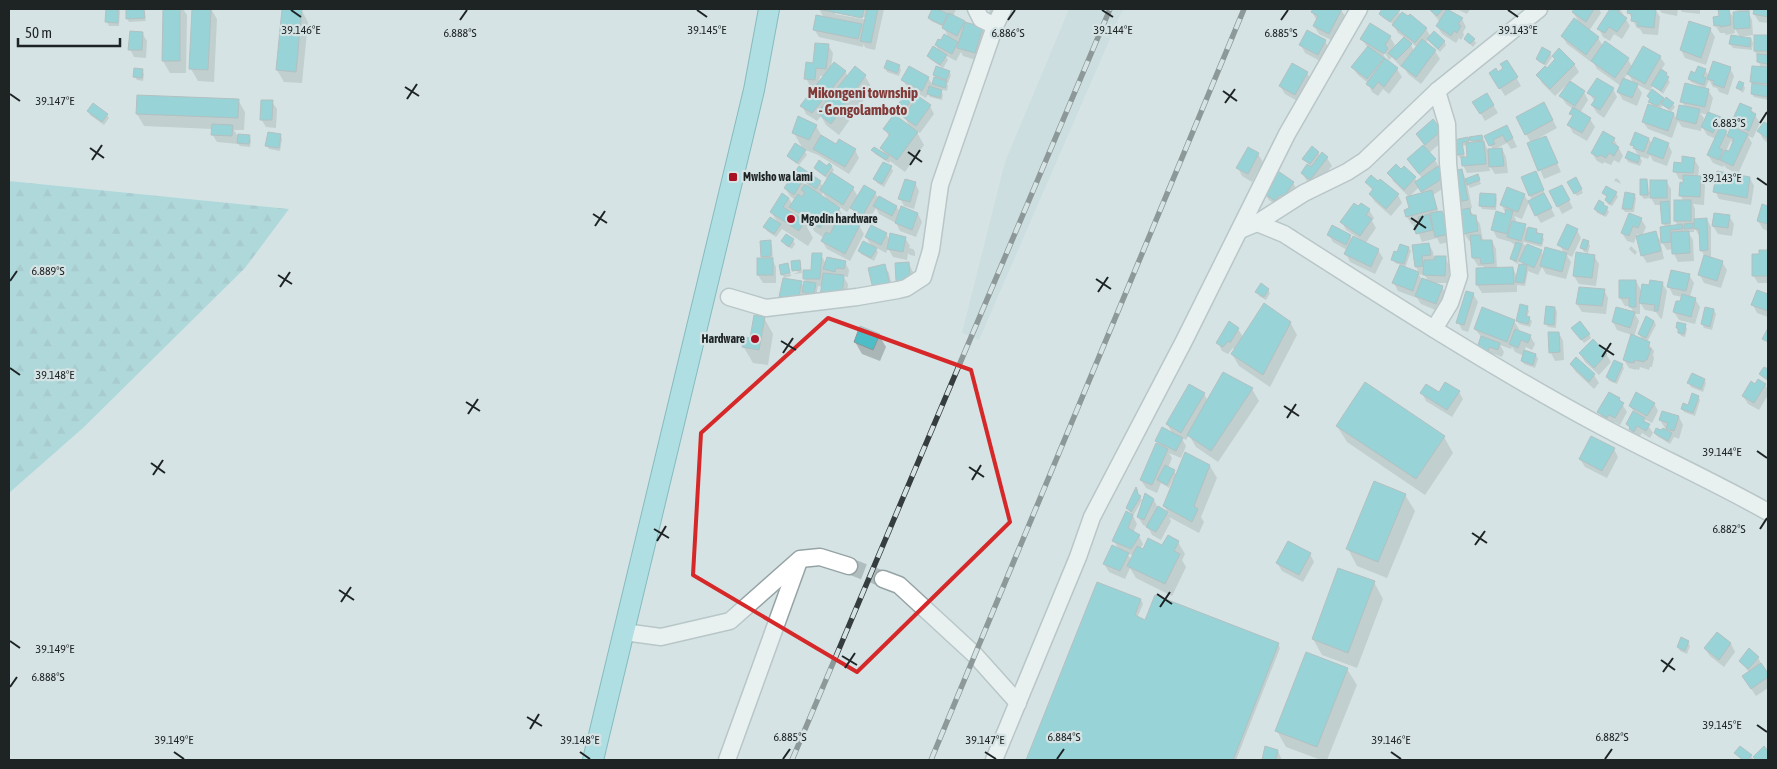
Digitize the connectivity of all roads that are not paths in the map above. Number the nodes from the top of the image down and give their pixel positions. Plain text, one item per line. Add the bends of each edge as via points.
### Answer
1 (769, 9) edge
2 (976, 9) edge
3 (1003, 9) edge
4 (1359, 9) edge
5 (1539, 9) edge
6 (995, 26) junction
7 (1437, 91) junction
8 (1257, 223) junction
9 (1240, 230) junction
10 (730, 297) dead end
11 (1434, 329) junction
12 (1768, 512) edge
13 (800, 559) junction
14 (849, 566) tunnel mouth
15 (883, 579) tunnel mouth
16 (624, 632) junction
17 (1018, 703) junction
18 (593, 760) edge
19 (727, 760) edge
20 (994, 760) edge

1 - 16 main road via 754,90
2 - 6 street via 981,19
3 - 6 street
4 - 9 street via 1287,134
5 - 7 street
6 - 10 street via 940,185 931,250 923,277 898,290 766,308
7 - 8 street via 1364,161
7 - 11 street via 1447,124 1459,276 1450,303
8 - 9 street
8 - 11 street via 1284,234
9 - 17 street via 1092,517
11 - 12 street via 1600,425
13 - 14 street via 820,557
13 - 16 street via 730,621 661,638
13 - 19 street
15 - 17 street via 899,585 975,654
16 - 18 main road
17 - 20 street

